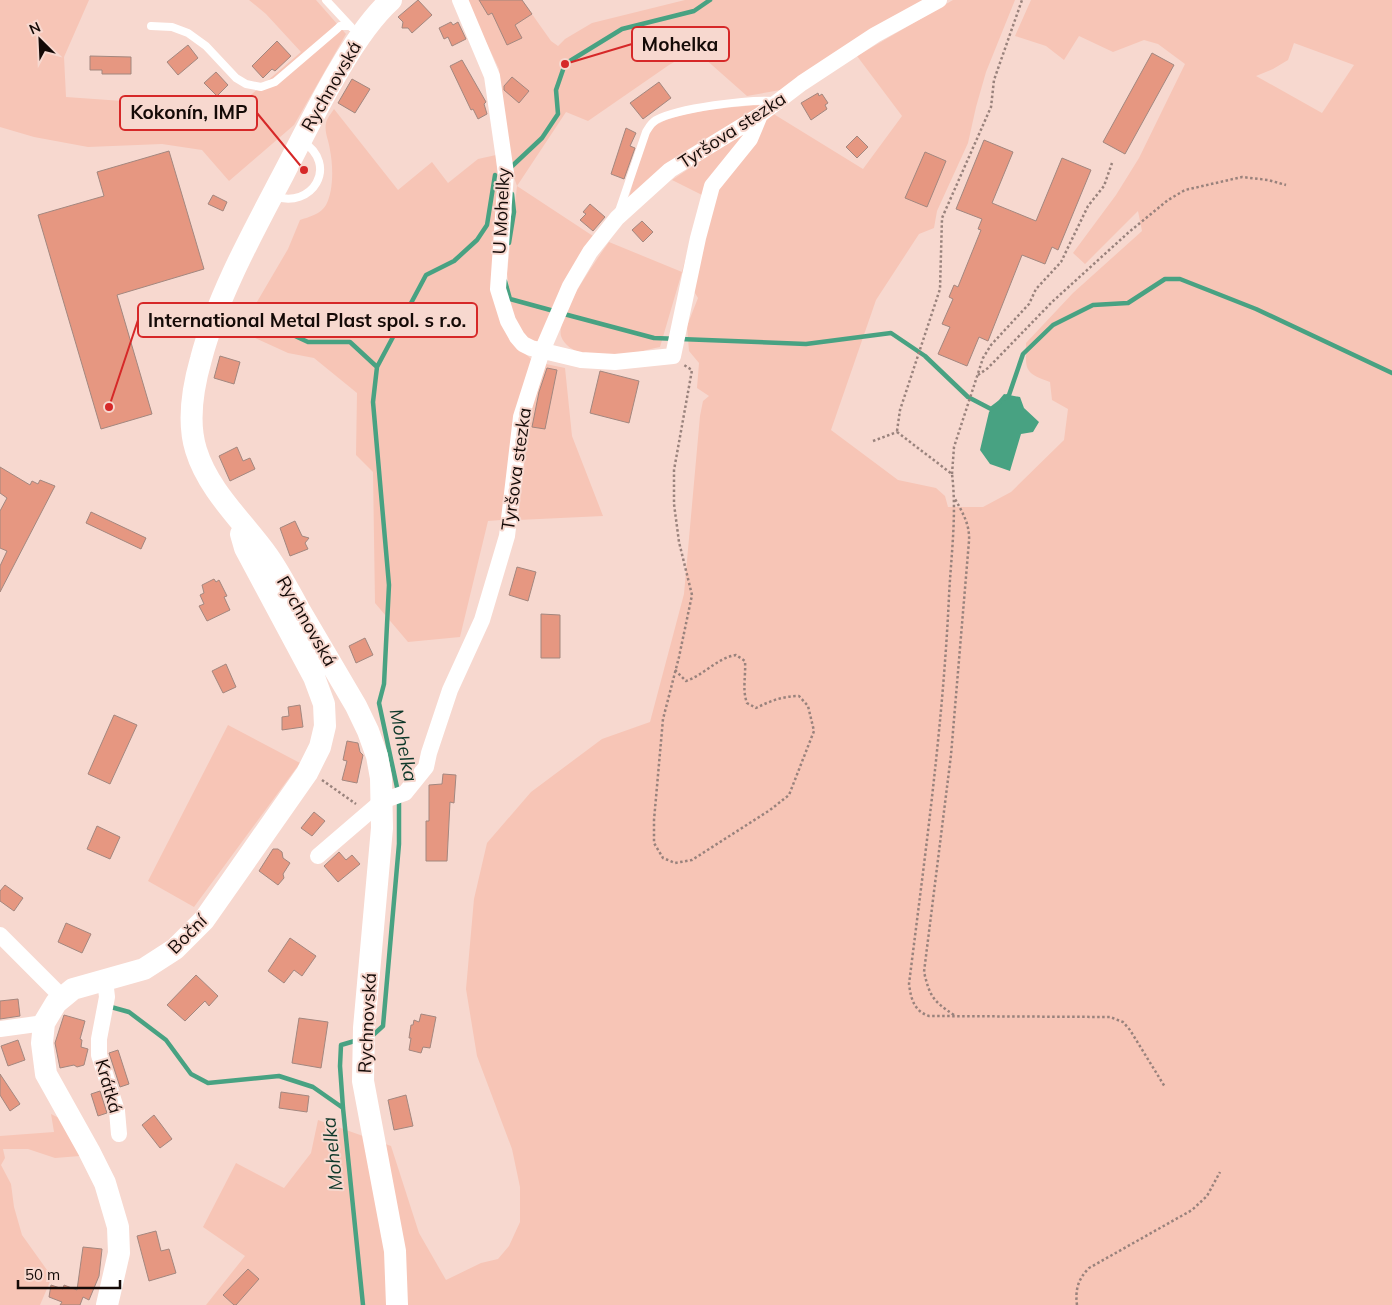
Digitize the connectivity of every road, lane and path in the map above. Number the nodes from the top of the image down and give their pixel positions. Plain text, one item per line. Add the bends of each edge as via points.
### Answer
1 (326, 0) edge
2 (390, 0) edge
3 (460, 0) edge
4 (939, 0) edge
5 (1022, 0) edge
6 (151, 26) dead end
7 (355, 30) junction
8 (779, 101) junction
9 (760, 115) junction
10 (300, 140) junction
11 (1112, 163) dead end
12 (1286, 185) dead end
13 (272, 195) junction
14 (617, 218) junction
15 (542, 351) junction
16 (673, 356) junction
17 (978, 375) junction
18 (897, 432) junction
19 (873, 441) dead end
20 (952, 474) junction
21 (955, 498) junction
22 (241, 521) junction
23 (675, 670) junction
24 (307, 773) junction
25 (387, 801) junction
26 (318, 856) dead end
27 (0, 935) edge
28 (105, 980) junction
29 (62, 997) junction
30 (956, 1016) junction
31 (44, 1023) junction
32 (0, 1029) edge
33 (1165, 1087) dead end
34 (119, 1134) dead end
35 (1220, 1172) dead end
36 (107, 1305) edge
37 (397, 1305) edge
38 (1077, 1305) edge

1 - 7 lane
2 - 7 street, Rychnovská
3 - 15 street, U Mohelky via 492,76 506,173 498,288 508,321 517,337 523,344
4 - 8 street, Tyršova stezka via 874,35
5 - 18 path via 994,80 991,107 942,218 940,289 900,410
6 - 7 lane via 188,32 236,78 261,87 275,82 340,26
7 - 10 street, Rychnovská
8 - 9 street, Tyršova stezka
8 - 14 lane via 712,106 674,112 656,120 646,132
9 - 14 street, Tyršova stezka via 670,170
9 - 16 street via 750,140 712,186
10 - 13 street, Rychnovská
10 - 13 lane via 317,156 321,170 319,178 310,191 298,197
11 - 17 path via 1104,186 1088,206 1061,262 1036,289 1021,314 991,345
12 - 17 path via 1242,177 1185,190 1168,200 1052,302
13 - 22 street, Rychnovská via 211,325 194,389 192,437 200,461 217,491
14 - 15 street, Tyršova stezka via 590,252 570,286
15 - 16 street, U Mohelky via 581,360 615,362
15 - 25 street, Tyršova stezka via 521,417 507,536 482,620 450,690 426,767
16 - 23 path via 692,370 674,470 679,542 692,595
17 - 20 path via 954,447
18 - 19 path
18 - 20 path
20 - 21 path
21 - 30 path via 965,516 969,541 951,755 924,972 929,992
21 - 30 path via 937,754 909,984 911,999 921,1013
22 - 24 street, Boční via 245,548 314,676 324,704 325,726 320,747
22 - 25 street, Rychnovská via 270,558 364,723
23 - 23 path via 663,719 654,820 654,843 663,858 675,863 692,860 789,795 814,731 808,706 799,696 788,696 756,708 747,703 743,693 744,661 736,655 686,681
24 - 25 path via 325,782
24 - 28 street, Boční via 204,920 175,950 144,969
25 - 26 street, Tyršova stezka
25 - 37 street, Rychnovská via 362,1052 363,1081 395,1251
27 - 29 street
28 - 29 street, Boční via 72,989
28 - 34 street, Krátká via 107,997 99,1054 118,1111
29 - 31 street, Boční
30 - 33 path via 1110,1017 1124,1022
31 - 32 street
31 - 36 street, Boční via 42,1043 46,1074 105,1183 118,1227 119,1253
35 - 38 path via 1207,1196 1192,1210 1089,1268 1077,1287

